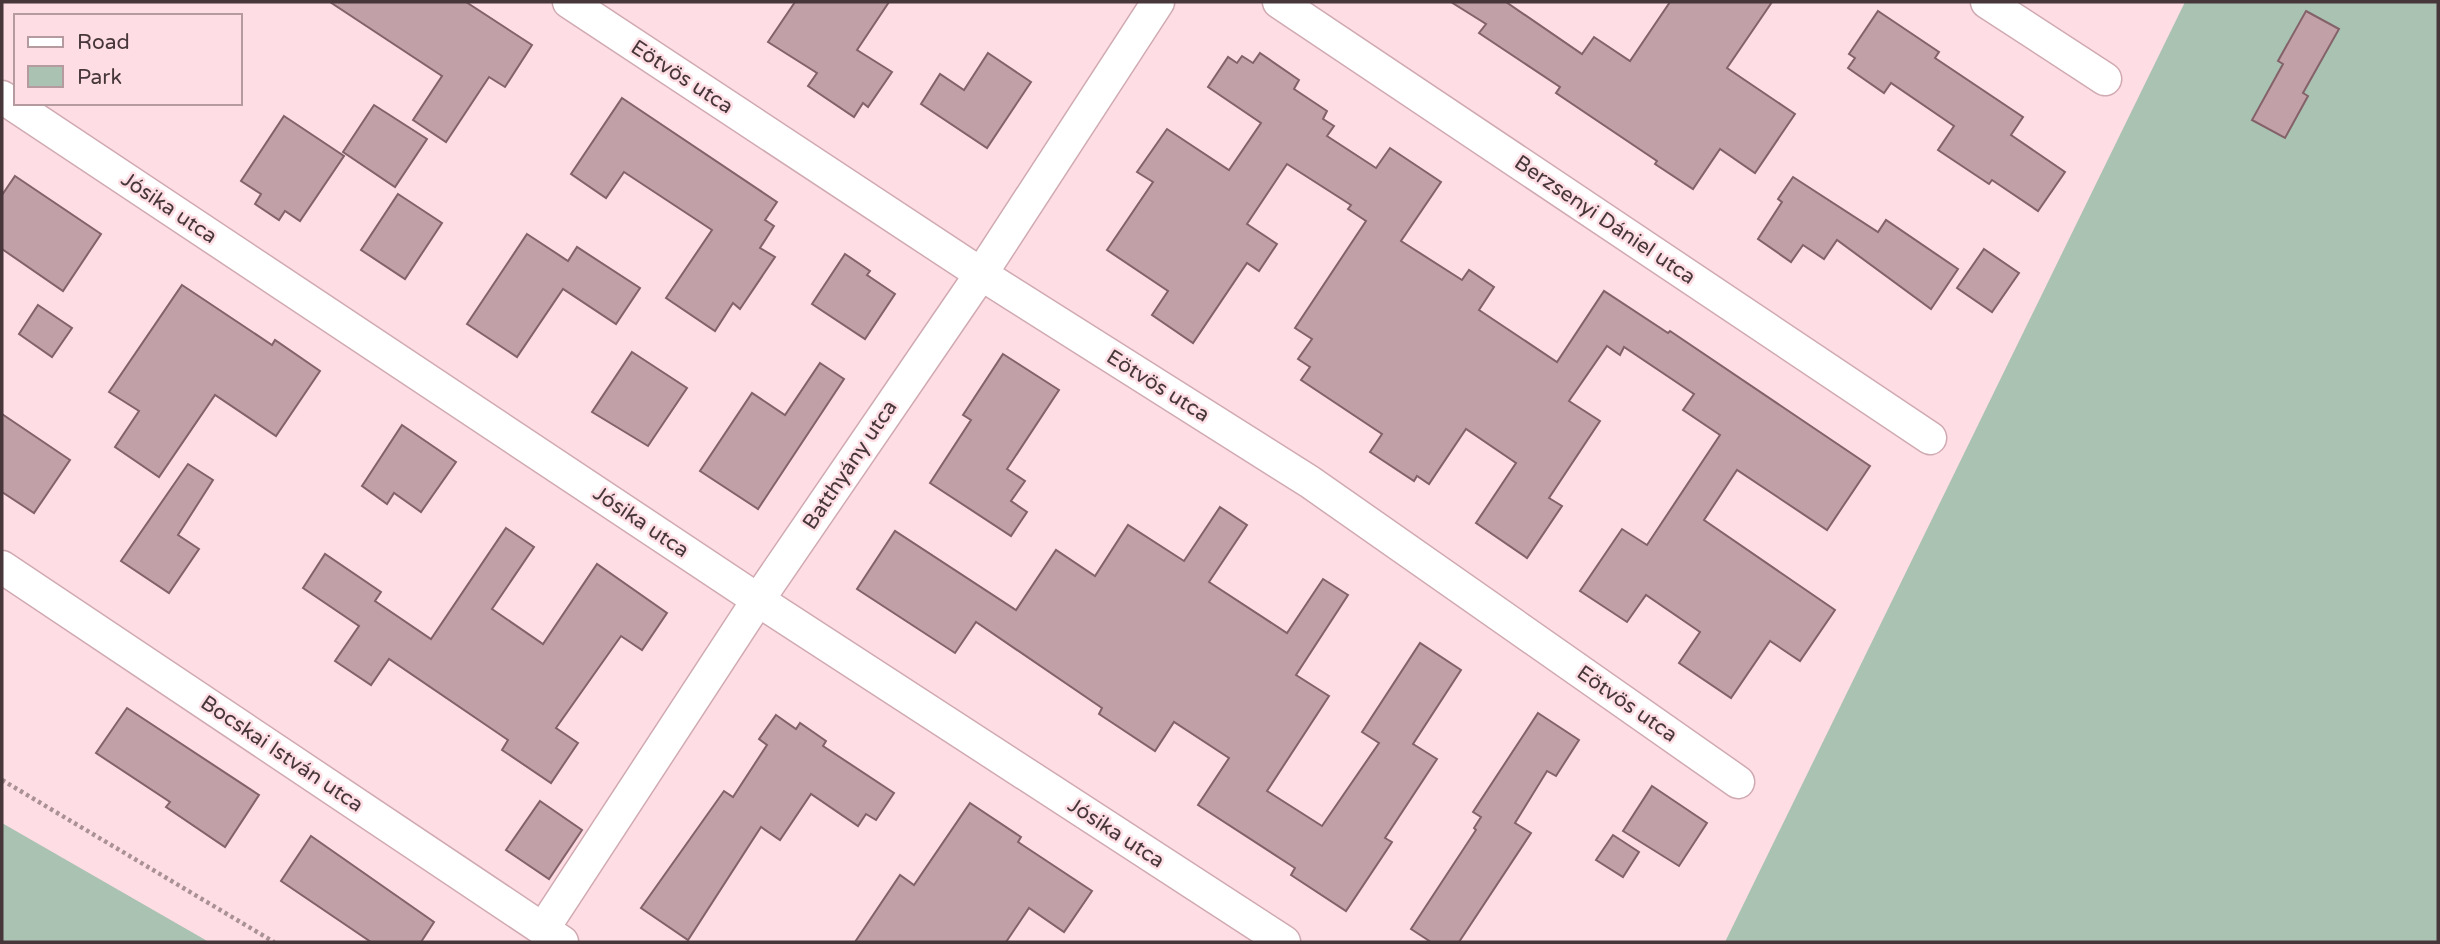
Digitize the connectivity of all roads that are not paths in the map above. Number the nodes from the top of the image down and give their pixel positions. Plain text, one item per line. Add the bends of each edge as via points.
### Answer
1 (569, 2) edge
2 (1158, 2) edge
3 (1279, 2) edge
4 (1987, 2) edge
5 (2105, 79) dead end
6 (14, 105) edge
7 (981, 274) junction
8 (1930, 438) dead end
9 (2, 566) edge
10 (758, 600) junction
11 (1738, 782) dead end
12 (552, 936) edge
13 (1284, 942) edge

1 - 7 street, Eötvös utca
2 - 7 street, Batthyány utca
3 - 8 street, Berzsenyi Dániel utca
4 - 5 street
6 - 10 street, Jósika utca
7 - 10 street, Batthyány utca
7 - 11 street, Eötvös utca via 1310,482
9 - 12 street, Bocskai István utca
10 - 12 street, Batthyány utca
10 - 13 street, Jósika utca

